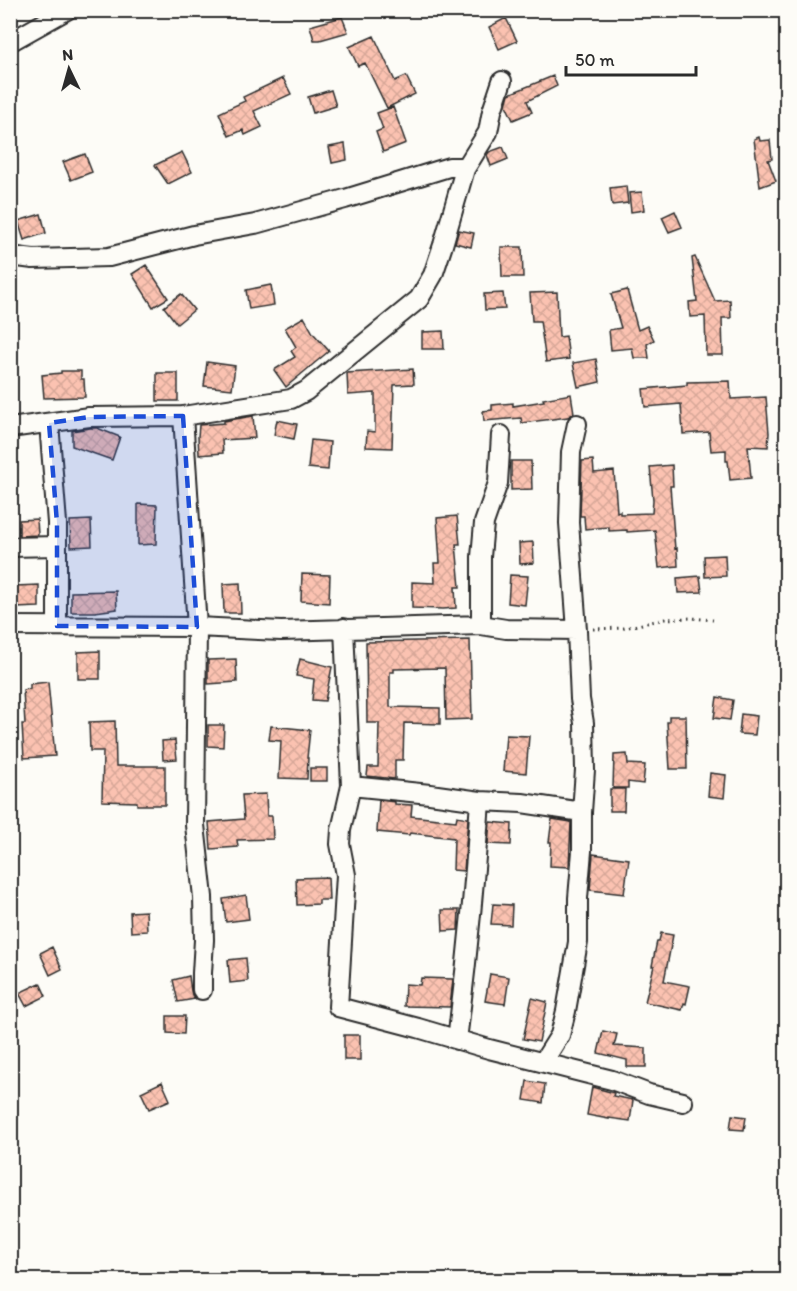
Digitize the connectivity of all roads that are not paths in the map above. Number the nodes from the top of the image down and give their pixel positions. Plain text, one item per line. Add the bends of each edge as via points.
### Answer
1 (67, 10) edge
2 (10, 42) edge
3 (502, 81) dead end
4 (465, 169) junction
5 (10, 256) edge
6 (183, 416) junction
7 (49, 423) junction
8 (577, 423) dead end
9 (10, 428) edge
10 (501, 435) dead end
11 (57, 546) junction
12 (10, 547) edge
13 (481, 625) junction
14 (10, 626) edge
15 (57, 626) junction
16 (197, 627) junction
17 (344, 628) junction
18 (577, 630) junction
19 (351, 786) junction
20 (480, 801) junction
21 (582, 812) junction
22 (202, 990) dead end
23 (457, 1040) junction
24 (543, 1062) junction
25 (683, 1102) dead end

1 - 2 street
3 - 4 street via 488,132
4 - 5 street via 449,167 255,224 109,257
4 - 6 street via 433,275 419,299 291,399
6 - 7 street via 89,417
6 - 16 street
7 - 9 street
7 - 11 street
8 - 18 street via 571,452 569,523
10 - 13 street via 498,483 484,523
11 - 12 street
11 - 15 street
13 - 17 street
13 - 18 street
14 - 15 street
15 - 16 street
16 - 17 street via 281,631
16 - 22 street via 195,825 203,897
17 - 19 street
18 - 21 street via 584,723
19 - 20 street
19 - 23 street via 340,844 346,875 338,1007
20 - 21 street
20 - 23 street
21 - 24 street via 578,942 560,1035
23 - 24 street
24 - 25 street

